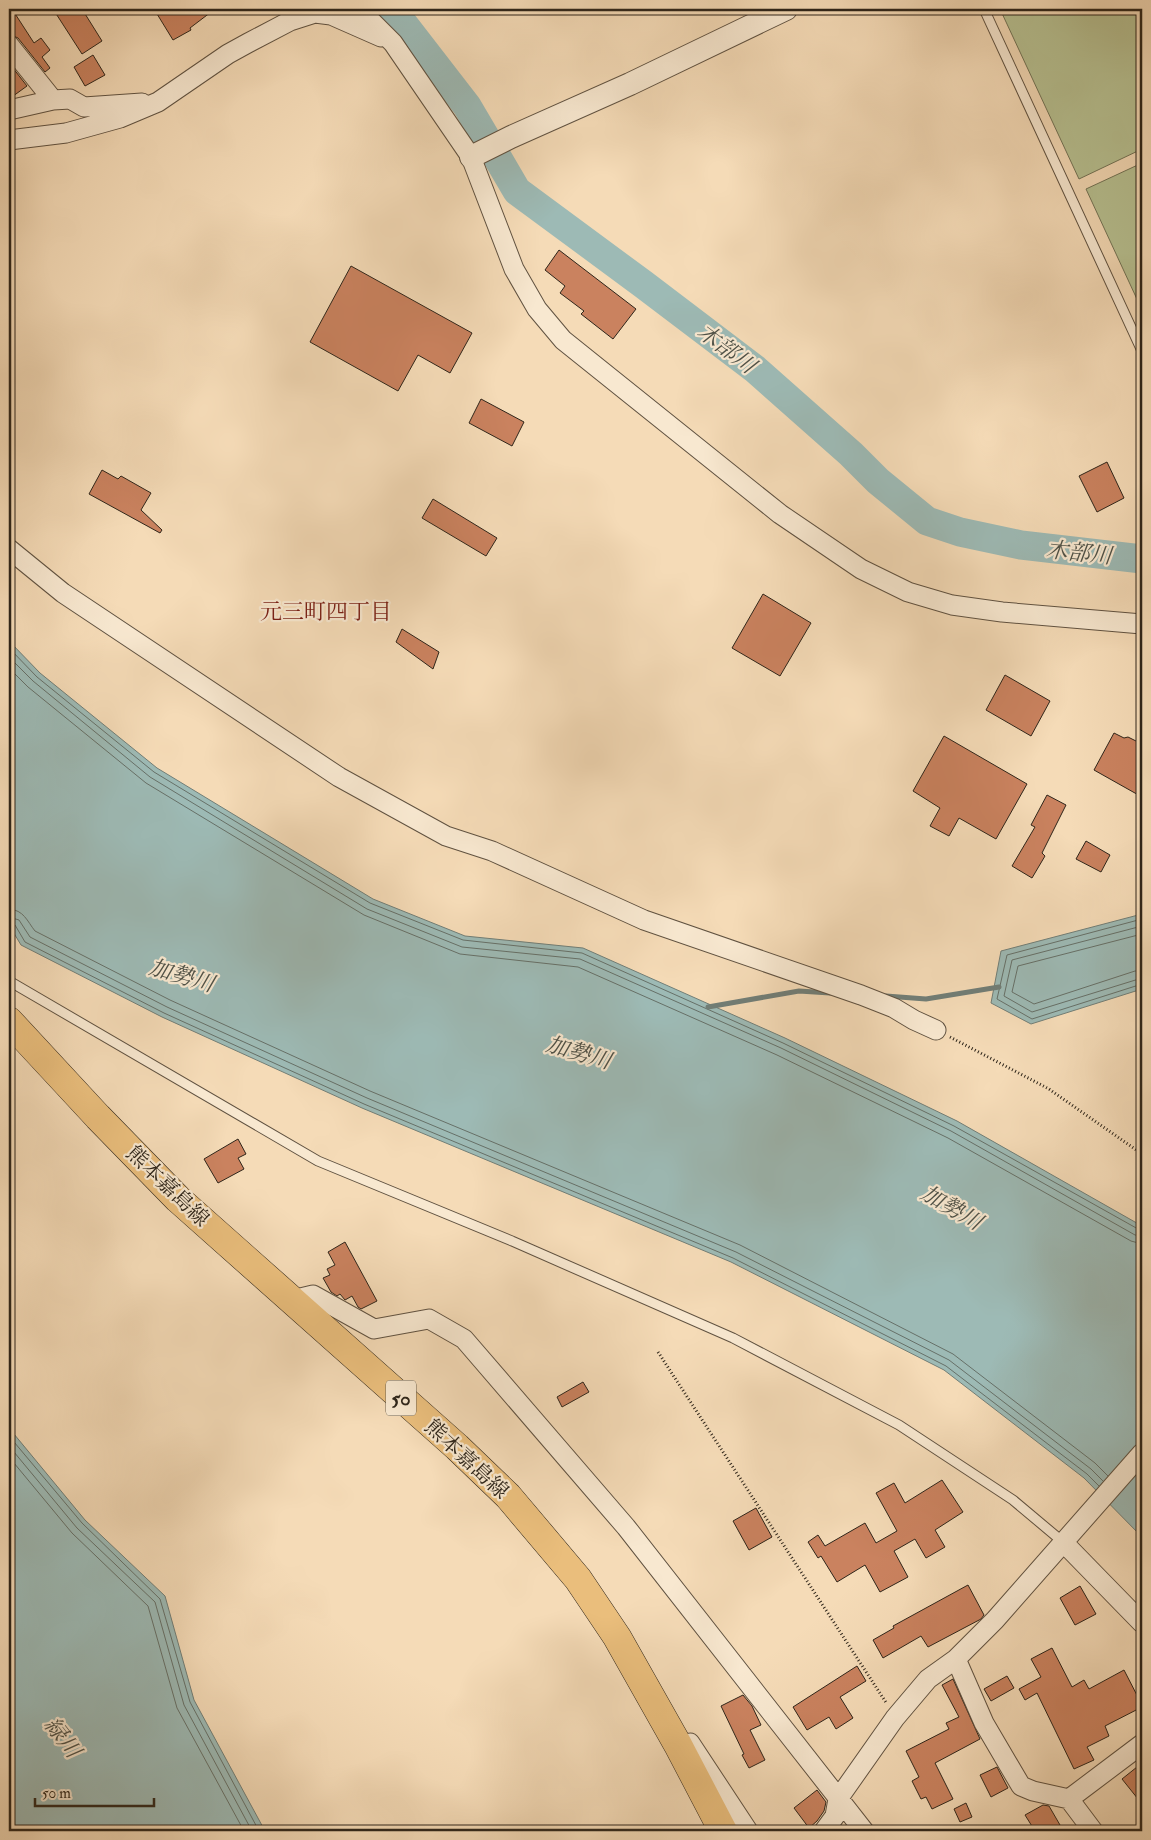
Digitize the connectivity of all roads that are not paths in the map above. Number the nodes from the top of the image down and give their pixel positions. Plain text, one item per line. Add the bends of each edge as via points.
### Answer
1 (359, 9) edge
2 (784, 9) edge
3 (984, 9) edge
4 (393, 43) junction
5 (9, 45) edge
6 (53, 100) junction
7 (158, 102) junction
8 (9, 110) edge
9 (9, 140) edge
10 (476, 154) junction
11 (1142, 351) edge
12 (9, 550) edge
13 (1142, 624) edge
14 (9, 981) edge
15 (9, 1021) edge
16 (936, 1030) road end
17 (292, 1300) junction
18 (1142, 1454) edge
19 (1063, 1542) junction
20 (1142, 1623) edge
21 (956, 1659) junction
22 (1142, 1744) edge
23 (678, 1746) junction
24 (1069, 1799) junction
25 (838, 1800) junction
26 (723, 1831) edge
27 (748, 1831) edge
28 (824, 1831) edge
29 (864, 1831) edge
30 (1093, 1831) edge

1 - 4 street
2 - 10 street
3 - 11 lane
4 - 7 street via 331,14 315,14 290,21 228,54
4 - 10 street
5 - 6 street
6 - 7 street via 70,99 84,106
6 - 8 street
7 - 9 street via 120,118 66,133
10 - 13 street via 514,269 537,309 563,340 780,514 861,569 908,592 952,604 1002,612
12 - 16 street via 64,593 339,777 446,836 492,851 644,920 861,995
14 - 19 lane via 318,1161 734,1338 899,1426 1013,1500
15 - 17 main road, 熊本嘉島線 / 50 via 178,1199
17 - 23 main road, 熊本嘉島線 / 50 via 457,1447 508,1496 546,1539 617,1637
17 - 25 street via 313,1295 374,1329 429,1319 464,1339 626,1527
18 - 19 street
19 - 20 street
19 - 21 street
21 - 24 street via 984,1723 1021,1786
21 - 25 street via 928,1679 895,1718
22 - 24 street
23 - 26 main road, 熊本嘉島線 / 50
23 - 27 street via 690,1743
24 - 30 street
25 - 28 street via 835,1816
25 - 29 street

